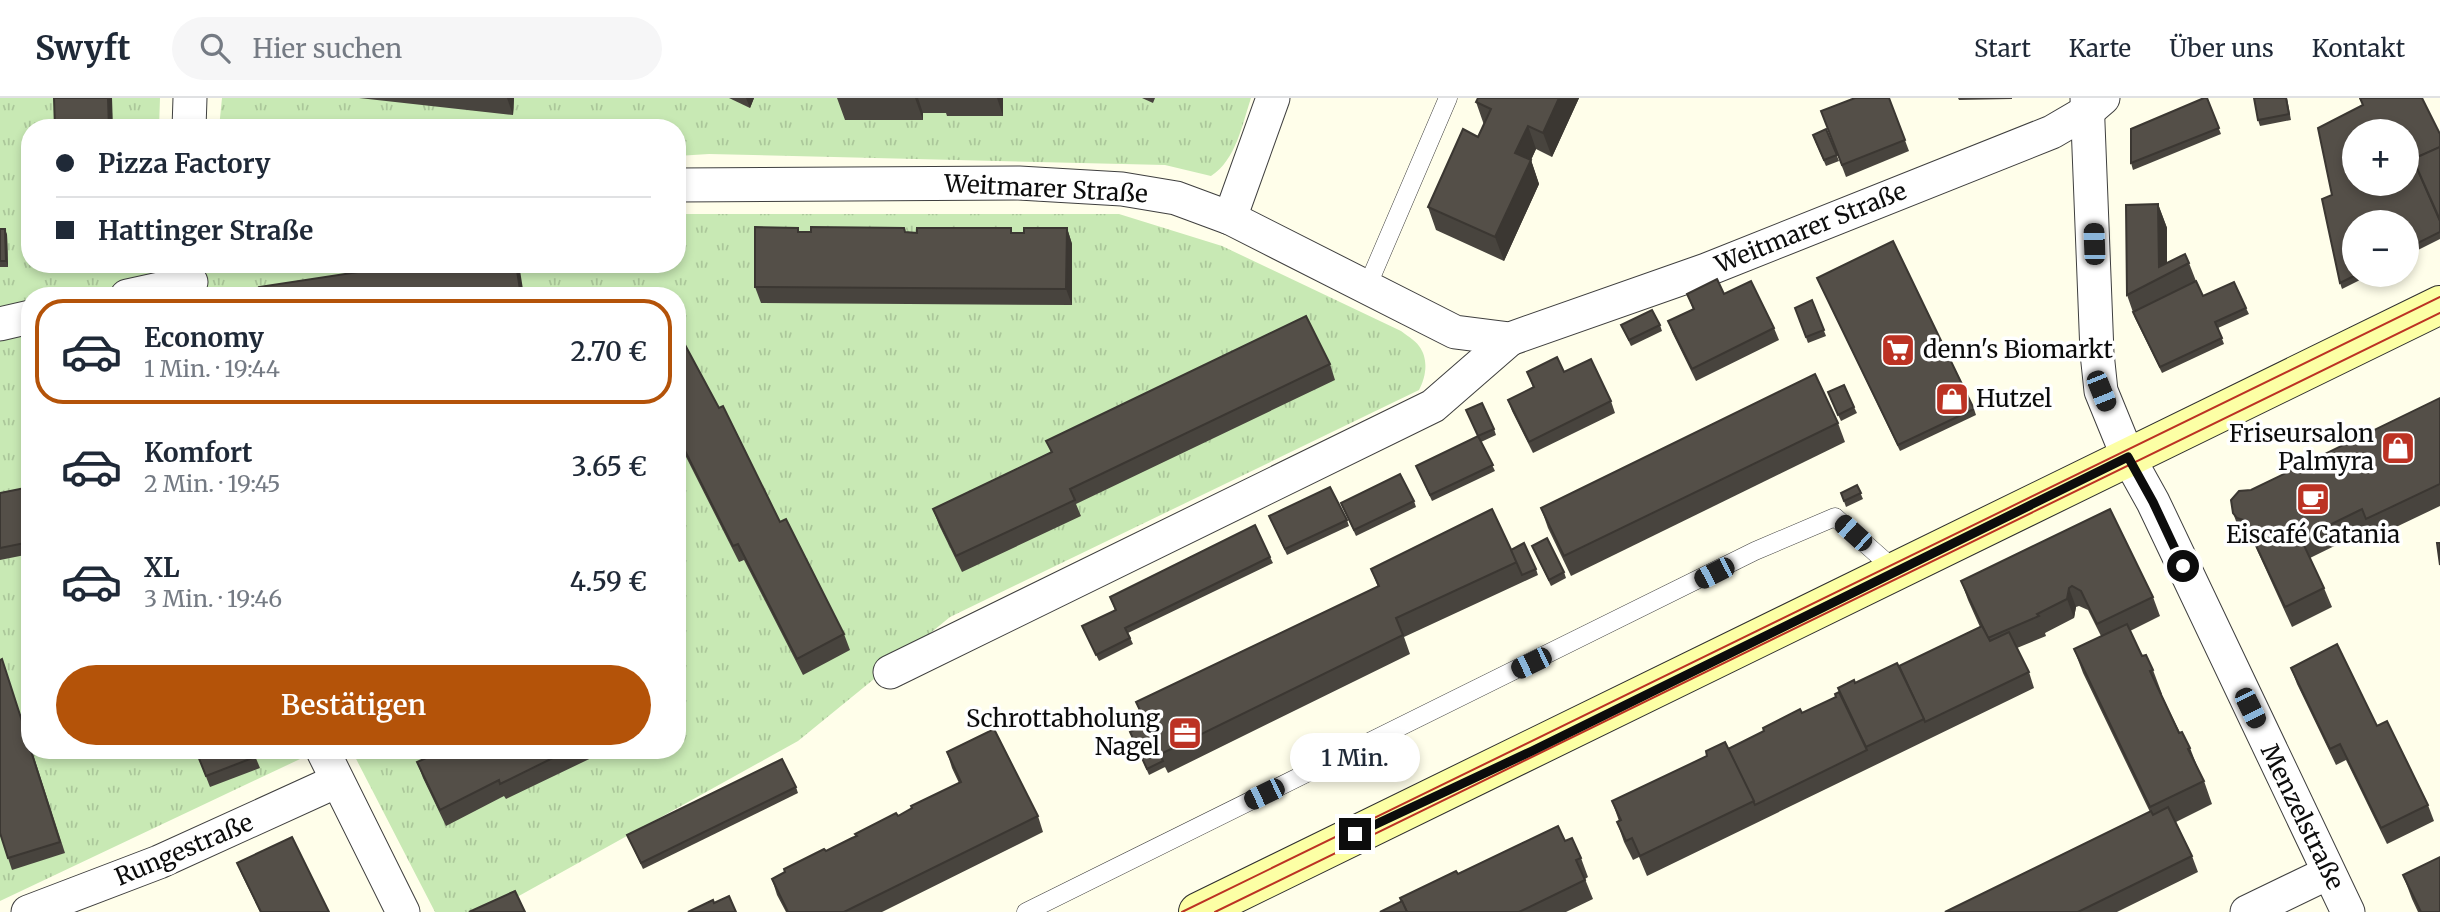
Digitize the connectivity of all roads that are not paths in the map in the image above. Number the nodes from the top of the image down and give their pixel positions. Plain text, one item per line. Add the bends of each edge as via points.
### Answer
1 (190, 98) edge
2 (1273, 98) edge
3 (1448, 98) edge
4 (2093, 102) edge
5 (189, 119) edge
6 (686, 185) edge
7 (1230, 218) junction
8 (193, 281) edge
9 (167, 287) edge
10 (1367, 287) junction
11 (2440, 305) edge
12 (21, 319) edge
13 (0, 324) edge
14 (1510, 339) junction
15 (2128, 457) junction
16 (1895, 570) junction
17 (890, 672) dead end
18 (327, 759) edge
19 (337, 781) junction
20 (2329, 873) junction
21 (28, 912) edge
22 (403, 912) edge
23 (1026, 912) edge
24 (1198, 912) edge
25 (2247, 912) edge
26 (2348, 912) edge

1 - 5 street
2 - 7 street
3 - 10 lane
4 - 14 street, Weitmarer Straße via 2052,132 1706,270
4 - 15 street, Menzelstraße via 2101,391
6 - 7 street, Weitmarer Straße via 1019,183 1122,189 1176,198
7 - 10 street, Weitmarer Straße
8 - 9 street
10 - 14 street, Weitmarer Straße via 1455,332
11 - 15 main road
12 - 13 street
14 - 17 street, Weitmarer Straße via 1433,406
15 - 16 main road
15 - 20 street, Menzelstraße
16 - 23 lane via 1835,517 1755,551
16 - 24 main road
18 - 19 street
19 - 21 street, Rungestraße via 159,862
19 - 22 street
20 - 25 street
20 - 26 street, Menzelstraße

